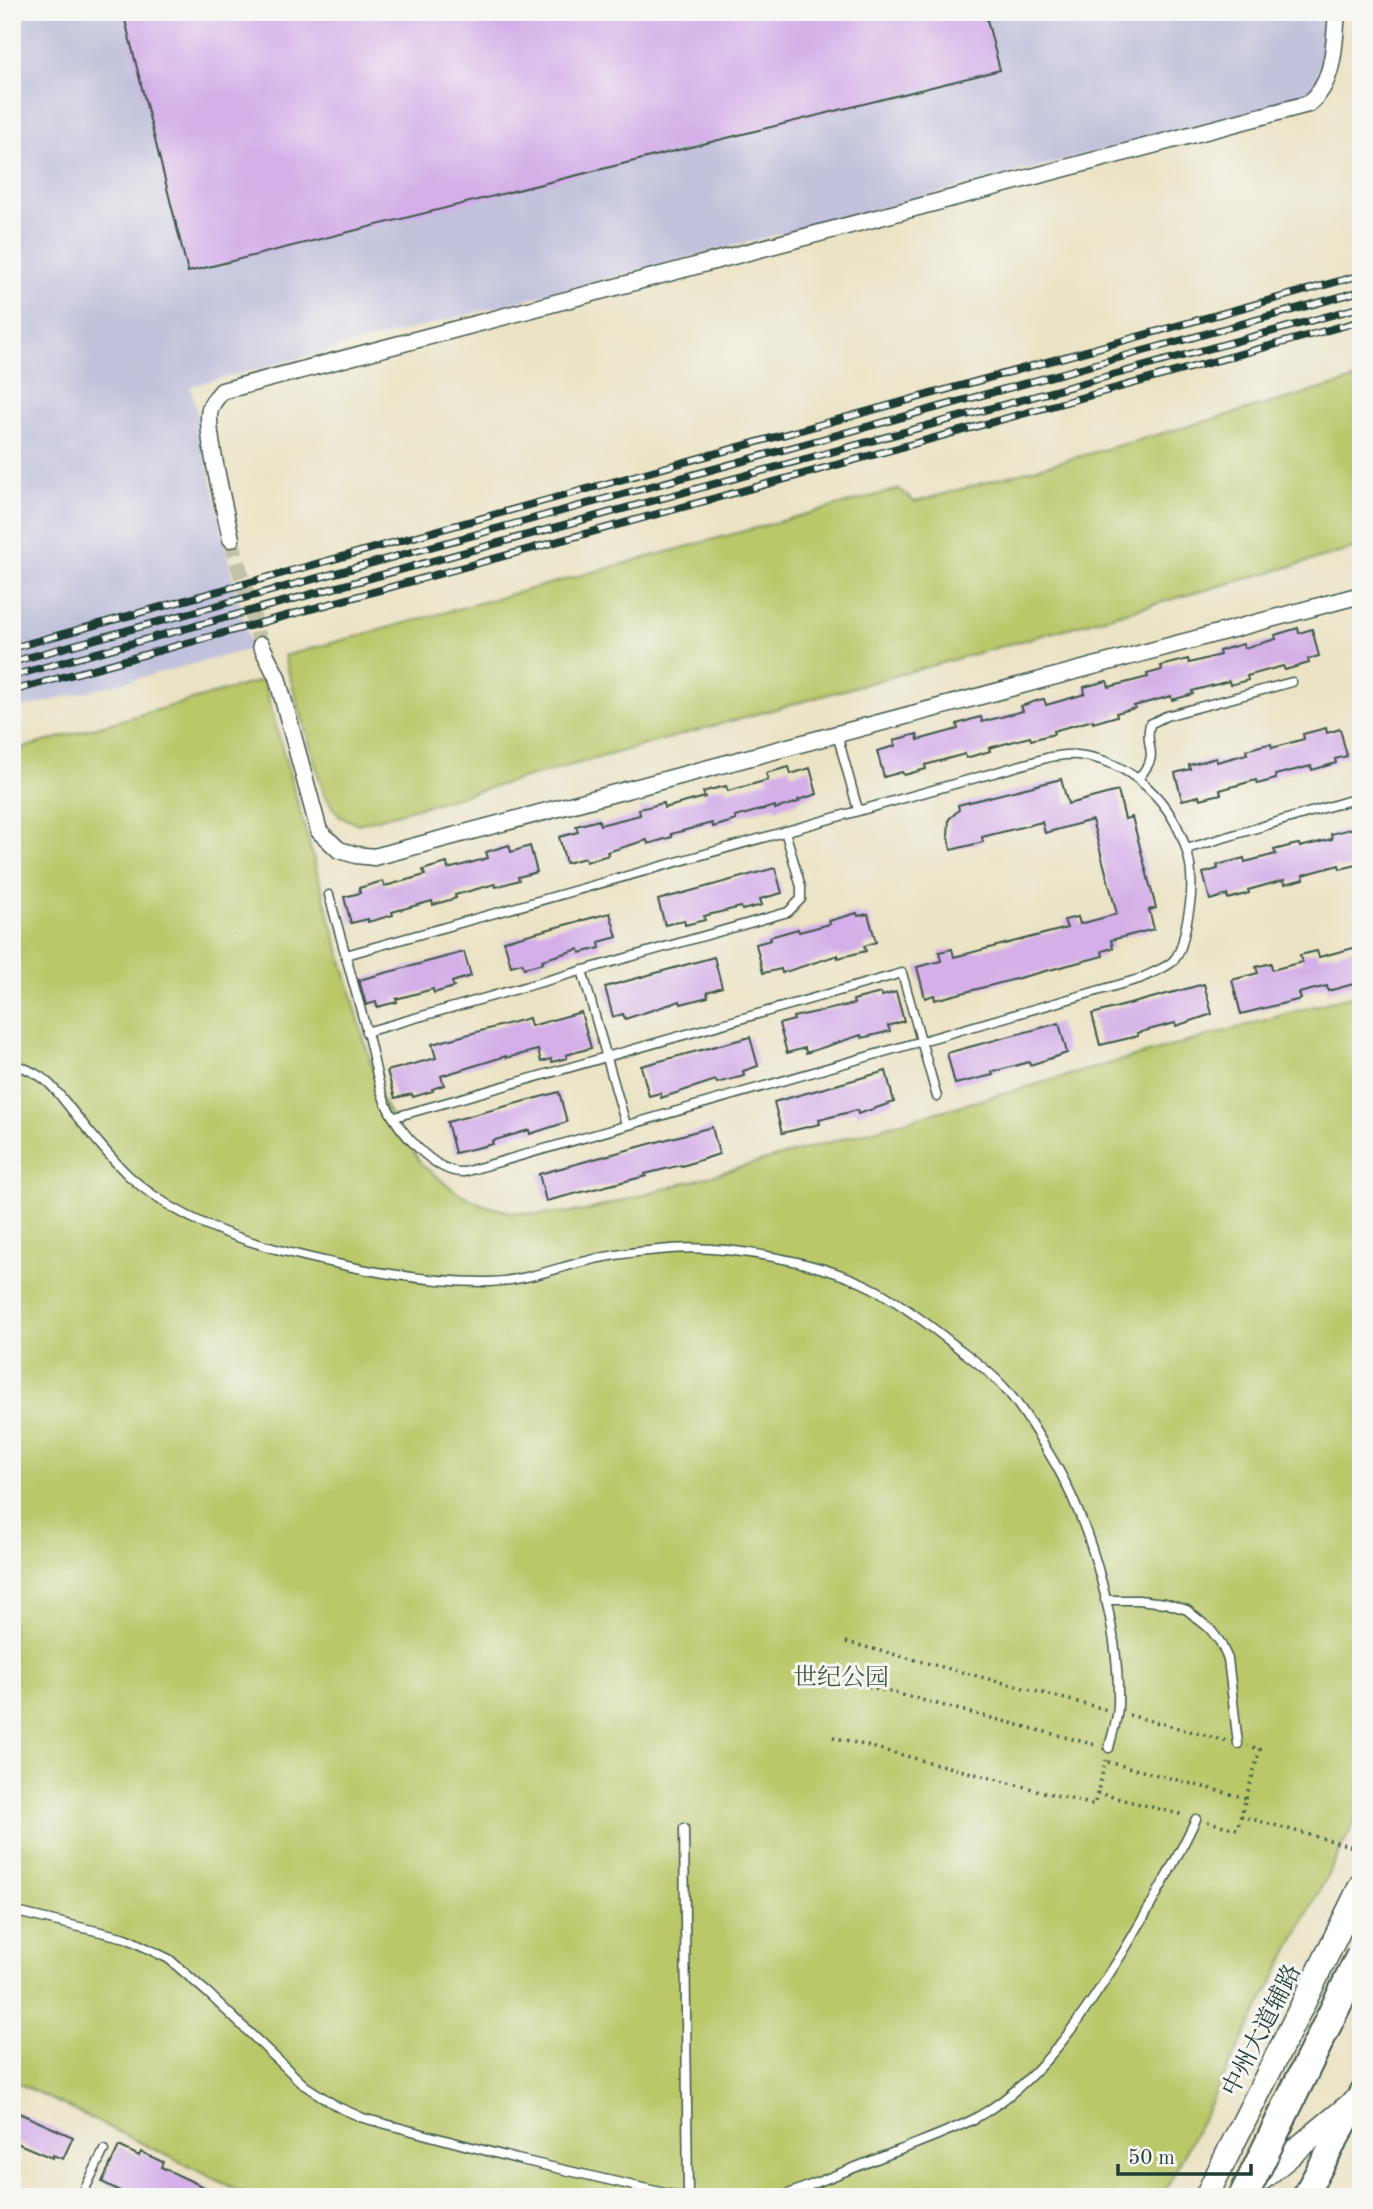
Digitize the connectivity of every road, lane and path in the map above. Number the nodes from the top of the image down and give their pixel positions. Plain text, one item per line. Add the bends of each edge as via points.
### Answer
1 (1337, 12) edge
2 (231, 539) tunnel mouth
3 (1361, 595) edge
4 (261, 645) tunnel mouth
5 (1292, 681) dead end
6 (837, 734) junction
7 (1138, 779) junction
8 (1361, 797) edge
9 (858, 810) junction
10 (785, 831) junction
11 (1186, 849) junction
12 (329, 895) dead end
13 (346, 955) junction
14 (582, 970) junction
15 (366, 1031) junction
16 (921, 1041) junction
17 (607, 1057) junction
18 (12, 1063) edge
19 (937, 1097) dead end
20 (395, 1117) junction
21 (626, 1125) junction
22 (1105, 1600) junction
23 (846, 1642) dead end
24 (848, 1681) dead end
25 (1117, 1712) junction
26 (833, 1737) dead end
27 (1238, 1744) junction
28 (1109, 1748) junction
29 (1106, 1762) junction
30 (1097, 1793) junction
31 (1246, 1798) junction
32 (1241, 1816) junction
33 (1196, 1819) junction
34 (684, 1828) dead end
35 (1361, 1849) edge
36 (1361, 1885) edge
37 (12, 1911) edge
38 (1361, 1955) edge
39 (1359, 2096) edge
40 (104, 2150) dead end
41 (81, 2197) edge
42 (682, 2197) edge
43 (688, 2197) edge
44 (781, 2197) edge
45 (1206, 2197) edge
46 (1241, 2197) edge
47 (1304, 2197) edge

1 - 2 street via 1326,81 1320,96 1308,104 222,391 209,412
3 - 6 street
4 - 6 street via 277,677 319,831 340,850 356,855 374,857
5 - 7 lane via 1150,723 1153,756
6 - 9 lane
7 - 9 lane via 1103,761 1076,755 1050,757
7 - 11 lane via 1157,797
8 - 11 lane
9 - 10 lane
10 - 13 lane
10 - 14 lane via 801,887 801,899 788,912
11 - 16 lane via 1190,905 1173,961 1139,979
12 - 13 lane
13 - 15 lane
14 - 15 lane
14 - 17 lane
15 - 20 lane via 386,1105
16 - 17 lane via 902,973
16 - 19 lane
16 - 21 lane
17 - 20 lane
17 - 21 lane
18 - 22 lane via 47,1082 121,1168 147,1190 245,1241 409,1276 488,1282 530,1278 625,1254 717,1249 812,1267 877,1290 975,1361 1019,1406 1075,1502
20 - 21 lane via 429,1158 455,1172
22 - 25 lane via 1116,1660
22 - 27 lane via 1165,1603 1187,1610 1210,1629 1228,1659
23 - 25 path
24 - 28 path
25 - 27 path
25 - 28 lane
26 - 30 path via 1094,1805
27 - 31 path via 1260,1749
28 - 29 path
29 - 30 path
29 - 31 path
30 - 33 path
31 - 32 path
32 - 33 path via 1237,1829
32 - 35 path
33 - 44 lane via 1169,1875 1101,1987 1037,2072 974,2118
34 - 43 lane
36 - 45 street, 中州大道辅路
37 - 42 lane via 126,1938 169,1959 304,2085 363,2118
38 - 46 highway, bridge
39 - 46 street
39 - 47 main road
40 - 41 lane

